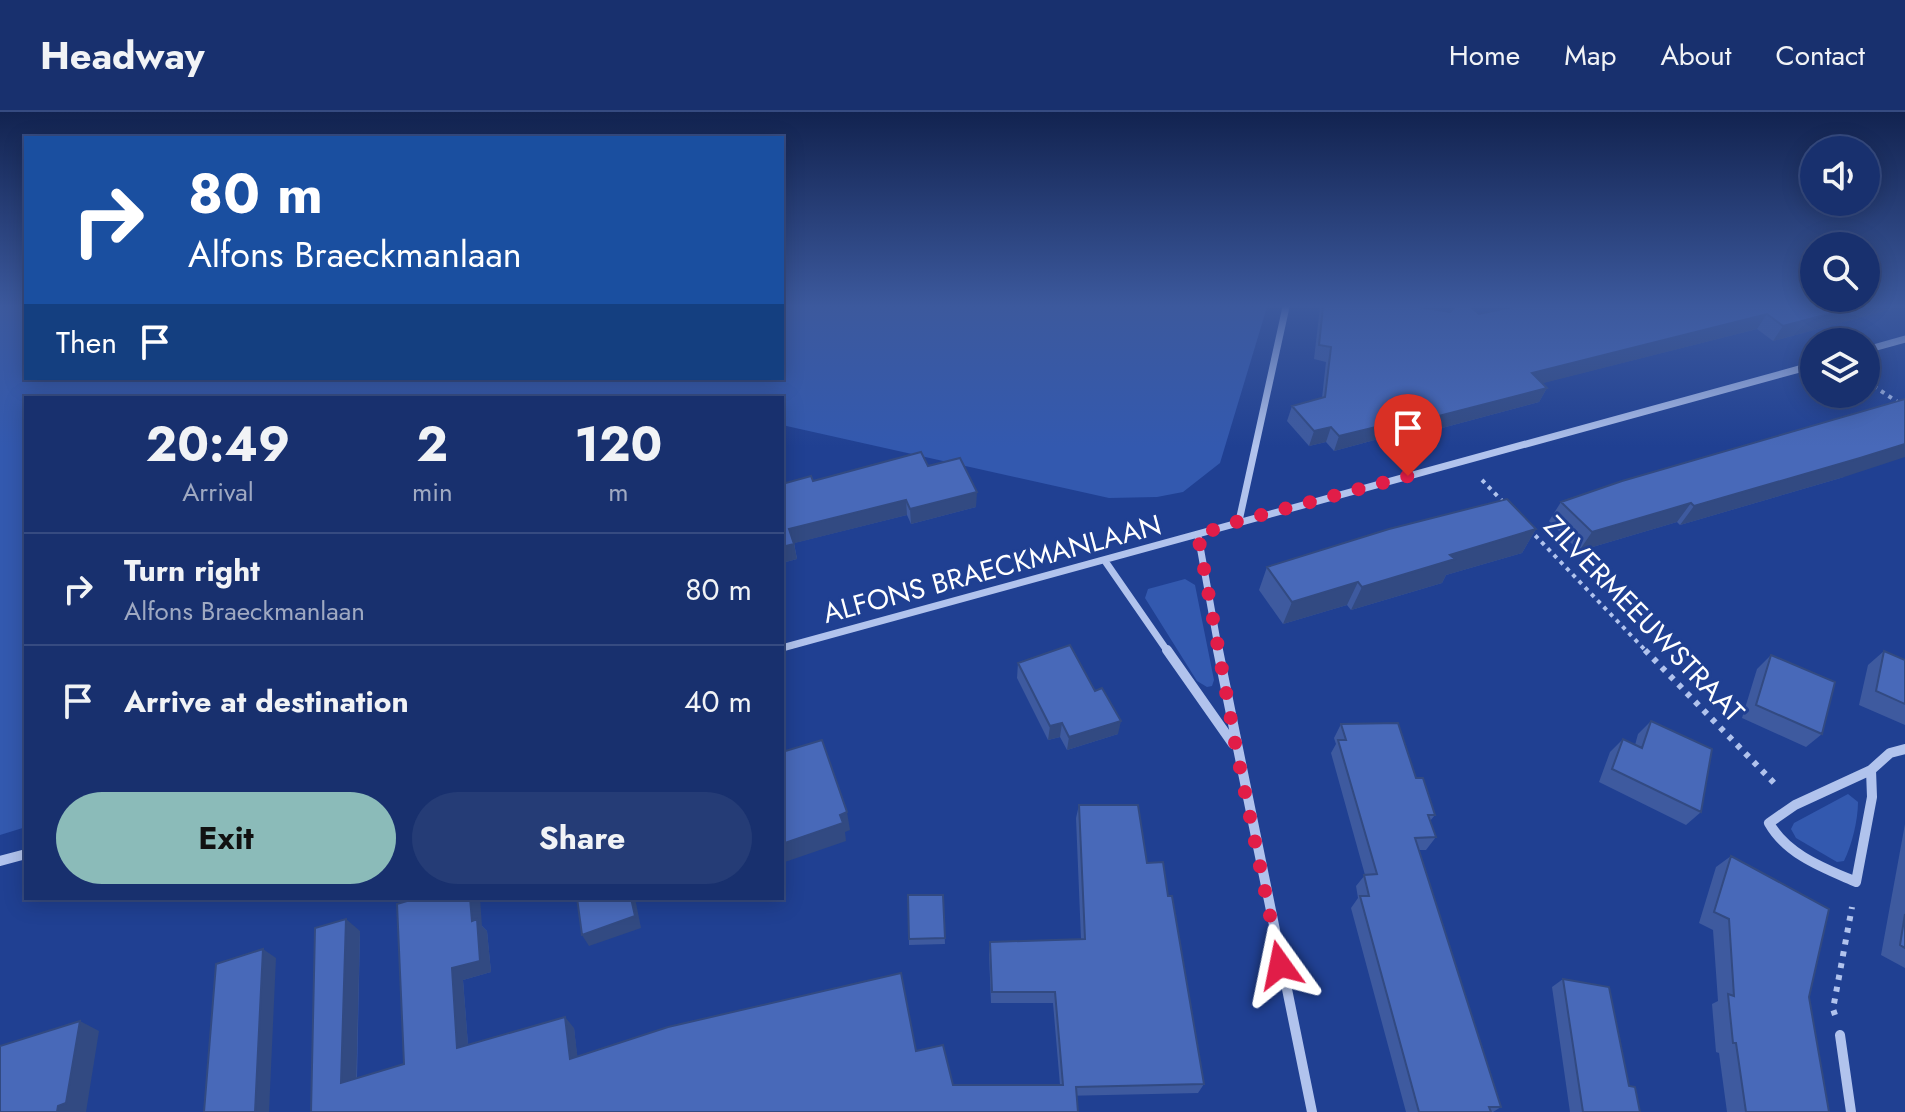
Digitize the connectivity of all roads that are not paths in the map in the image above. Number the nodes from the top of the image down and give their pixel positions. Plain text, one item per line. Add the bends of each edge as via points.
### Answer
1 (1276, 354) edge
2 (1800, 369) edge
3 (1239, 521) junction
4 (1198, 535) junction
5 (1105, 561) junction
6 (784, 647) edge
7 (1236, 748) junction
8 (1905, 749) edge
9 (1871, 770) junction
10 (24, 855) edge
11 (0, 861) edge
12 (1840, 1035) road end
13 (1312, 1112) edge
14 (1851, 1112) edge

1 - 3 street
2 - 3 street, ALFONS BRAECKMANLAAN
3 - 4 street, ALFONS BRAECKMANLAAN
4 - 5 street, ALFONS BRAECKMANLAAN
4 - 7 street
5 - 6 street, ALFONS BRAECKMANLAAN
5 - 7 street
7 - 13 street
8 - 9 street via 1890,753
9 - 9 street via 1872,797 1856,882 1774,837 1769,823 1795,805
10 - 11 street
12 - 14 street

